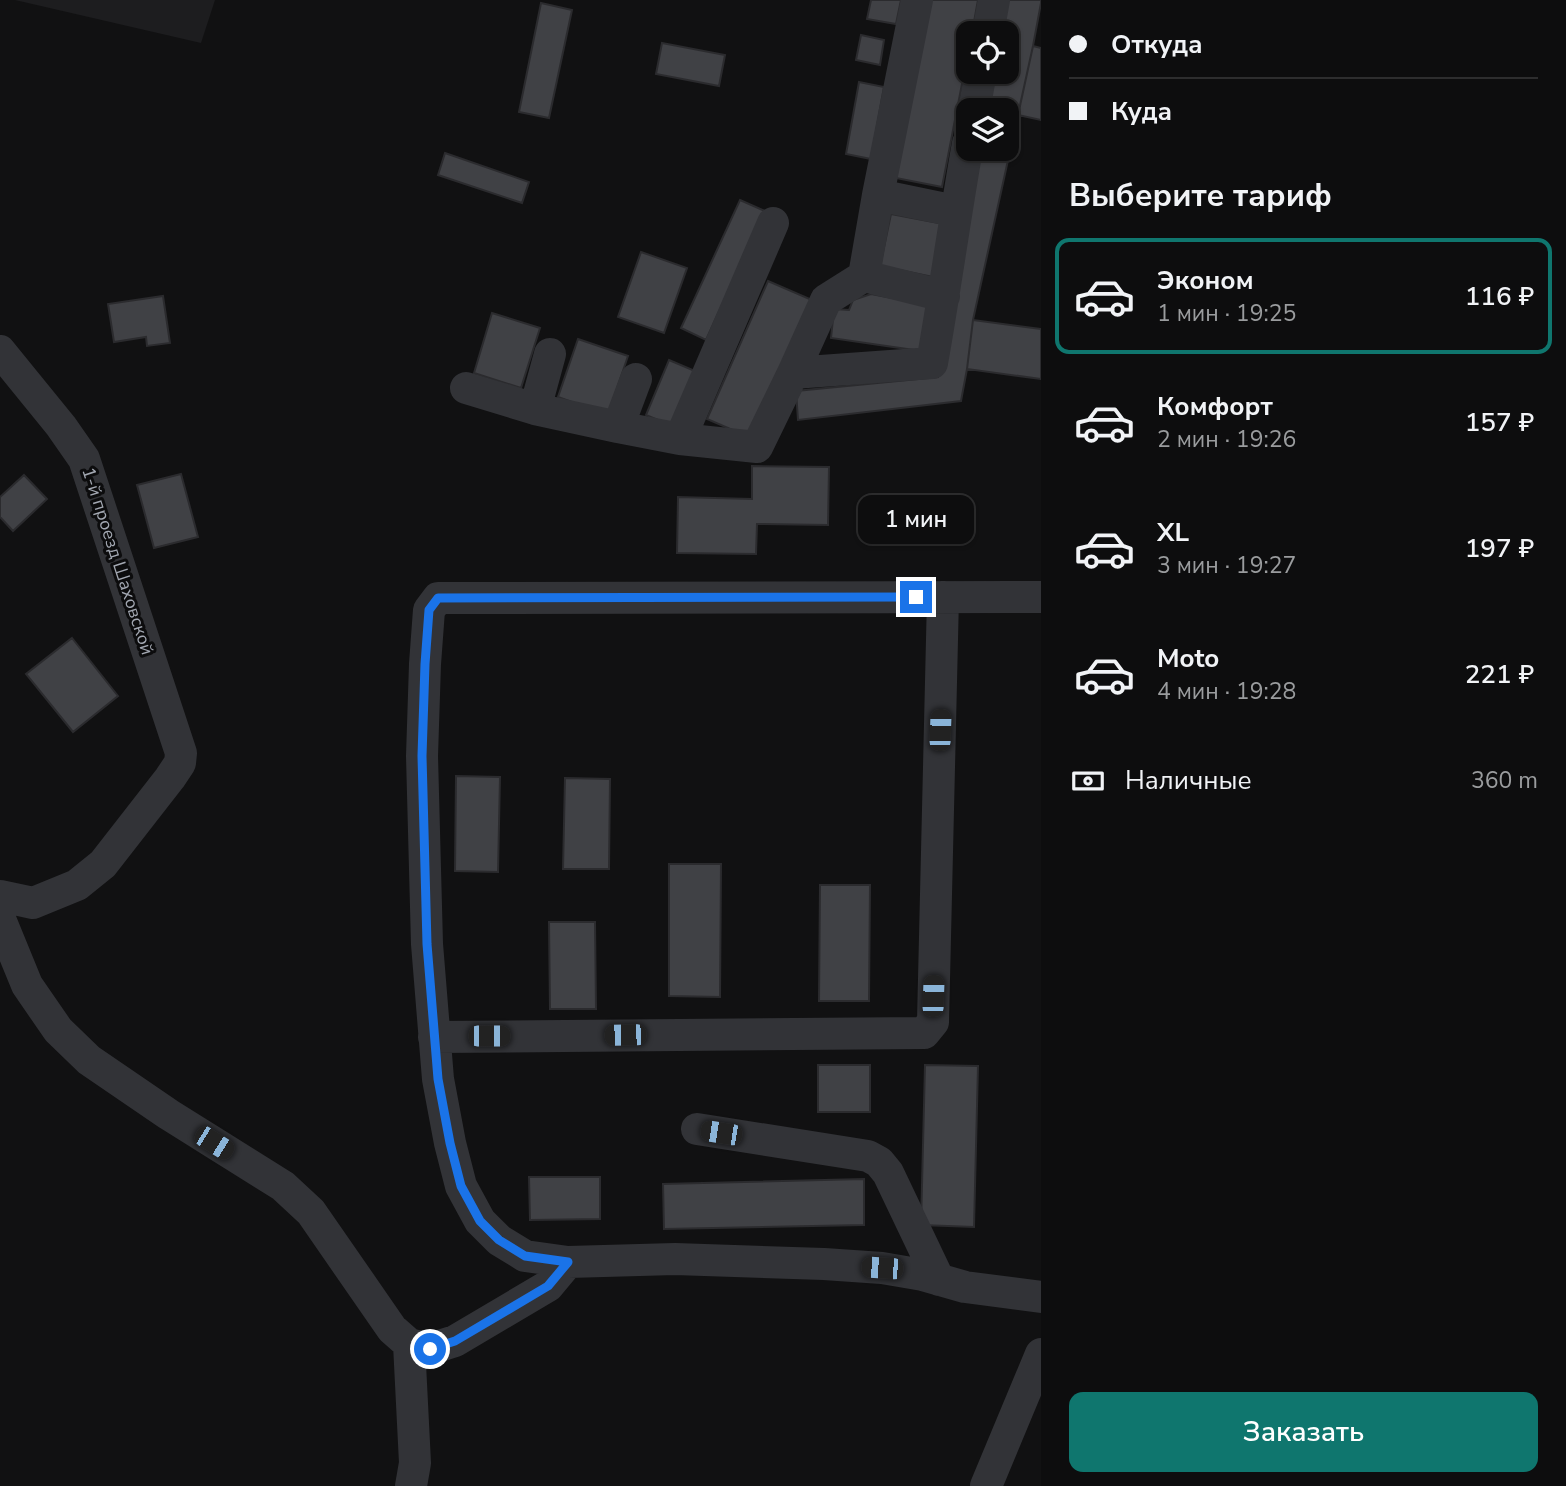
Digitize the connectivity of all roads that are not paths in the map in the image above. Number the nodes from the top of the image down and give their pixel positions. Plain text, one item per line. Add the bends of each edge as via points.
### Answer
1 (917, 0) edge
2 (993, 0) edge
3 (990, 21) edge
4 (965, 161) edge
5 (878, 195) junction
6 (956, 211) junction
7 (773, 223) dead end
8 (864, 276) junction
9 (944, 296) junction
10 (0, 351) edge
11 (550, 354) dead end
12 (793, 373) junction
13 (636, 379) dead end
14 (466, 388) dead end
15 (535, 409) junction
16 (618, 427) junction
17 (680, 439) junction
18 (943, 597) junction
19 (1041, 597) edge
20 (0, 896) edge
21 (0, 919) edge
22 (434, 1037) junction
23 (696, 1129) dead end
24 (568, 1262) junction
25 (939, 1280) junction
26 (1041, 1297) edge
27 (409, 1344) junction
28 (1041, 1354) edge
29 (411, 1486) edge
30 (986, 1486) edge

1 - 5 street
2 - 3 street
4 - 6 street
5 - 6 street
5 - 8 street
6 - 9 street
7 - 17 street
8 - 9 street
8 - 12 street via 826,300
9 - 12 street via 932,363
10 - 20 street, 1-й проезд Шаховской via 84,458 181,753 170,778 103,864 77,885 33,903
11 - 15 street
12 - 17 street via 757,447
13 - 16 street
14 - 15 street
15 - 16 street
16 - 17 street
18 - 19 street
18 - 22 street via 933,1022 924,1033
18 - 22 street via 438,598 429,610 422,756
21 - 27 street via 27,985 58,1030 89,1060 283,1186 310,1212 392,1329
22 - 24 street via 450,1143 461,1186 480,1221 525,1256
23 - 25 street via 868,1156 879,1162
24 - 25 street via 675,1258 824,1264 882,1268
24 - 27 street via 548,1286 455,1341 430,1349
25 - 26 street
27 - 29 street via 415,1463
28 - 30 street

